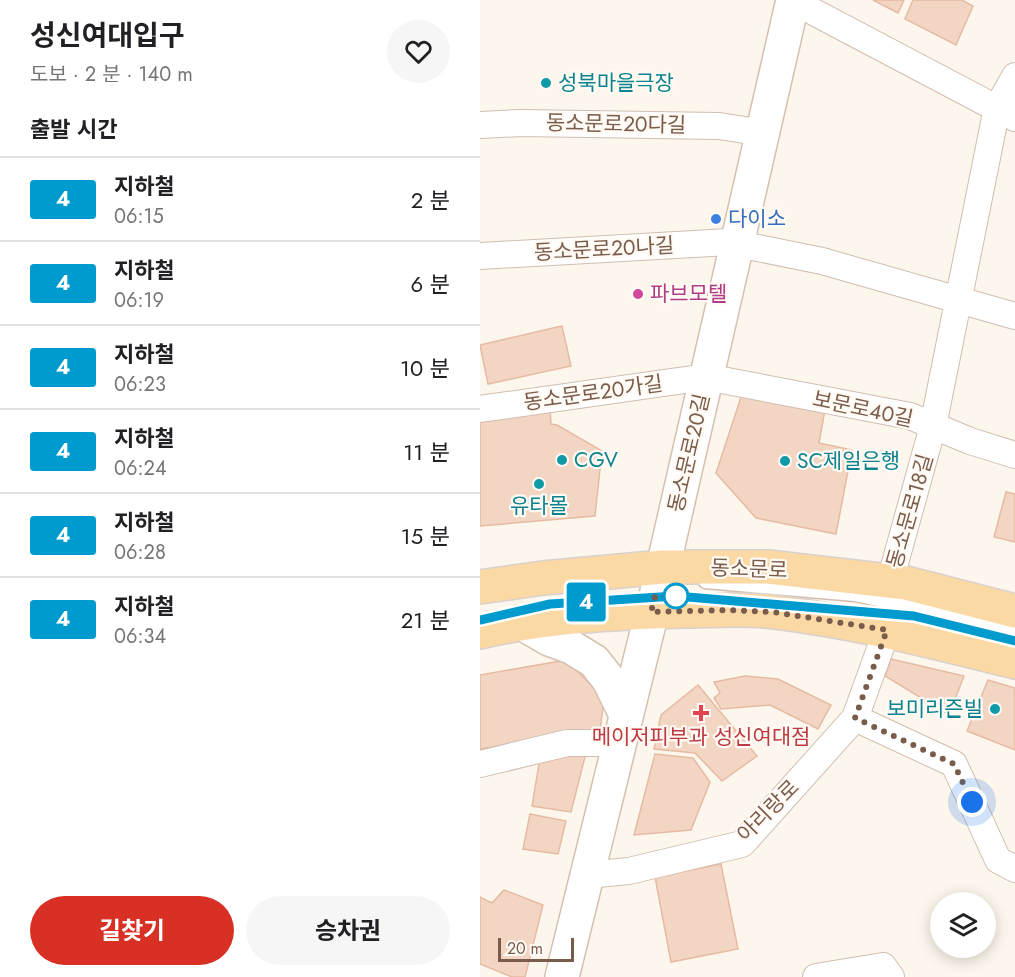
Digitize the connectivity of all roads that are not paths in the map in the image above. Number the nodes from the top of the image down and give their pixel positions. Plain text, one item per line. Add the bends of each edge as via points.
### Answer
1 (789, 0) edge
2 (1015, 76) edge
3 (1006, 113) edge
4 (480, 125) edge
5 (751, 131) junction
6 (733, 243) junction
7 (480, 256) edge
8 (957, 300) junction
9 (1015, 316) edge
10 (706, 377) junction
11 (480, 409) edge
12 (933, 426) junction
13 (1015, 455) edge
14 (694, 581) dead end
15 (890, 581) junction
16 (480, 587) edge
17 (574, 588) dead end
18 (658, 590) junction
19 (697, 598) dead end
20 (820, 606) dead end
21 (1015, 610) edge
22 (518, 614) junction
23 (899, 626) junction
24 (1015, 628) edge
25 (480, 632) edge
26 (1015, 642) edge
27 (1015, 662) edge
28 (855, 718) junction
29 (623, 729) junction
30 (480, 764) edge
31 (1015, 869) edge
32 (586, 874) junction
33 (562, 977) edge
34 (816, 977) edge
35 (891, 977) edge

1 - 3 street
1 - 5 street, 동소문로20길
1 - 6 street, 동소문로20길
2 - 3 street, 동소문로18길
3 - 8 street, 동소문로18길
4 - 5 street, 동소문로20다길 via 708,126
5 - 6 street, 동소문로20길
6 - 7 street, 동소문로20나길
6 - 8 street via 822,261
6 - 10 street, 동소문로20길
8 - 9 street
8 - 12 street, 동소문로18길
10 - 11 street, 동소문로20가길
10 - 12 street, 보문로40길 via 910,416
10 - 18 street, 동소문로20길
12 - 13 street, 보문로40길
12 - 15 street, 동소문로18길
14 - 24 lane via 855,595
15 - 18 main road, 동소문로 via 768,567
15 - 21 main road, 동소문로
16 - 18 main road, 동소문로 via 543,578
17 - 18 lane
18 - 22 main road, 동소문로 via 615,613
18 - 23 main road, 동소문로 via 729,610
18 - 29 street
19 - 20 lane
22 - 25 main road, 동소문로
22 - 29 street via 549,639 594,661 609,680
23 - 26 lane
23 - 27 main road, 동소문로
23 - 28 street
28 - 31 street via 954,764 998,860
28 - 32 street, 아리랑로 via 742,844 629,871
29 - 30 street
29 - 32 street
32 - 33 street
34 - 35 street via 883,966

